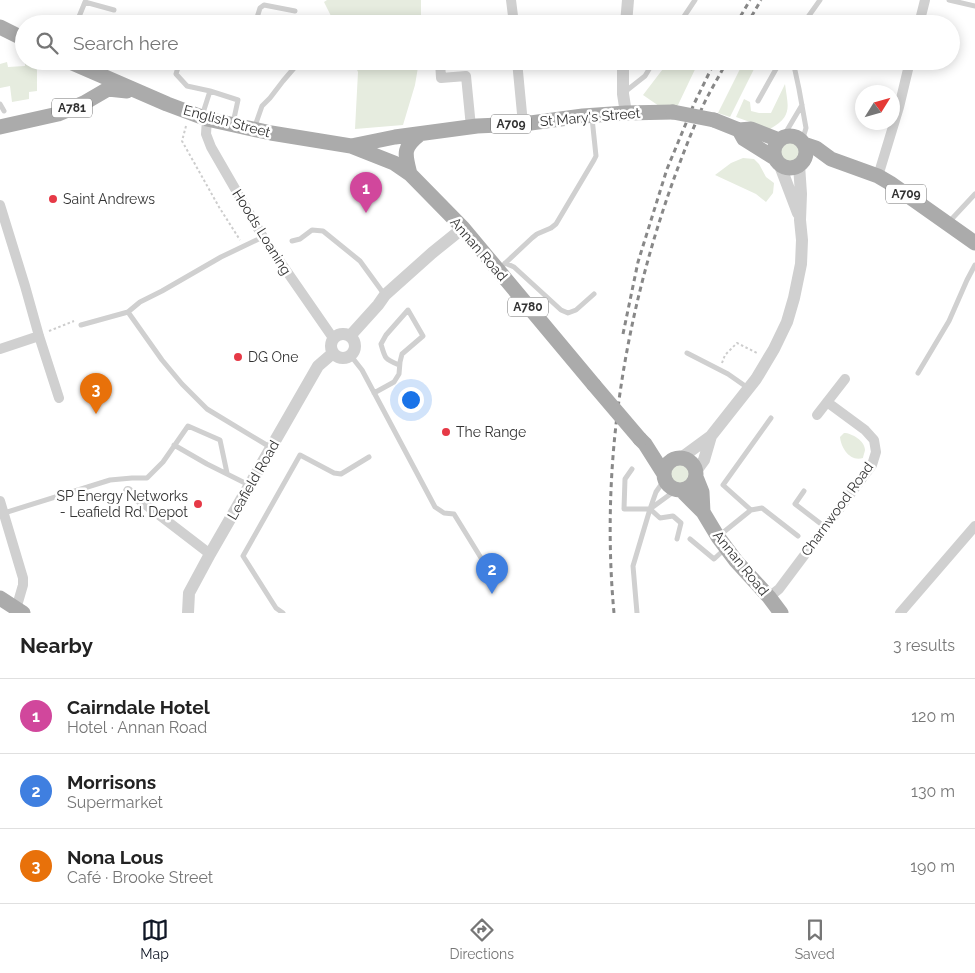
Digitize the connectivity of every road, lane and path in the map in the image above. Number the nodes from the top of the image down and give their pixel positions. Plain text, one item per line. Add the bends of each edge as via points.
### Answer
1 (511, 0) edge
2 (628, 0) edge
3 (695, 0) edge
4 (820, 0) edge
5 (925, 0) edge
6 (949, 0) edge
7 (975, 6) edge
8 (114, 10) dead end
9 (295, 11) dead end
10 (80, 15) edge
11 (258, 15) edge
12 (513, 15) edge
13 (627, 15) edge
14 (685, 15) edge
15 (809, 15) edge
16 (921, 15) edge
17 (0, 27) edge
18 (15, 34) edge
19 (82, 70) edge
20 (88, 70) edge
21 (177, 70) edge
22 (293, 70) edge
23 (441, 70) edge
24 (518, 70) edge
25 (623, 70) edge
26 (649, 70) edge
27 (775, 70) edge
28 (795, 70) edge
29 (907, 70) edge
30 (210, 92) junction
31 (141, 93) junction
32 (623, 94) junction
33 (900, 94) edge
34 (96, 96) junction
35 (758, 101) dead end
36 (0, 104) edge
37 (802, 105) junction
38 (4, 111) dead end
39 (626, 113) junction
40 (199, 116) junction
41 (592, 116) junction
42 (233, 124) junction
43 (523, 124) junction
44 (0, 127) edge
45 (471, 127) junction
46 (254, 129) junction
47 (739, 130) junction
48 (890, 130) edge
49 (420, 134) junction
50 (781, 139) junction
51 (803, 143) junction
52 (351, 146) junction
53 (831, 159) junction
54 (778, 161) junction
55 (801, 163) junction
56 (410, 174) junction
57 (878, 176) junction
58 (975, 194) edge
59 (0, 205) edge
60 (800, 220) junction
61 (948, 223) junction
62 (463, 228) junction
63 (263, 237) junction
64 (292, 241) dead end
65 (975, 242) edge
66 (244, 247) junction
67 (975, 265) edge
68 (501, 267) junction
69 (594, 294) dead end
70 (385, 295) junction
71 (128, 312) junction
72 (81, 325) joint
73 (39, 336) junction
74 (350, 336) junction
75 (333, 338) junction
76 (0, 349) edge
77 (332, 353) junction
78 (687, 353) dead end
79 (759, 354) dead end
80 (351, 356) junction
81 (722, 361) dead end
82 (399, 365) junction
83 (918, 374) dead end
84 (845, 379) dead end
85 (749, 389) junction
86 (374, 393) junction
87 (59, 398) dead end
88 (827, 402) junction
89 (817, 414) dead end
90 (771, 418) dead end
91 (711, 436) junction
92 (643, 442) junction
93 (174, 445) junction
94 (271, 448) junction
95 (369, 456) dead end
96 (679, 458) junction
97 (632, 470) dead end
98 (227, 473) junction
99 (696, 474) junction
100 (664, 476) junction
101 (250, 485) junction
102 (679, 490) junction
103 (128, 491) dead end
104 (804, 491) dead end
105 (0, 501) edge
106 (650, 509) junction
107 (750, 510) junction
108 (703, 512) junction
109 (4, 513) junction
110 (975, 526) edge
111 (825, 528) junction
112 (798, 536) dead end
113 (677, 539) dead end
114 (690, 539) dead end
115 (722, 543) junction
116 (210, 554) junction
117 (486, 566) dead end
118 (769, 597) junction
119 (0, 598) edge
120 (18, 612) edge
121 (188, 613) edge
122 (283, 613) edge
123 (637, 613) edge
124 (781, 613) edge
125 (900, 613) edge

1 - 12 street
2 - 13 street
3 - 14 lane
4 - 15 lane
5 - 16 street
6 - 7 lane
8 - 10 lane via 85,2
9 - 11 lane via 264,5
17 - 18 main road
19 - 34 main road, English Street / A780 via 96,82
20 - 31 main road, English Street / A780
21 - 30 lane via 176,74 187,86
22 - 46 lane via 262,106
23 - 45 street via 441,78 466,76
24 - 43 street
25 - 32 street
26 - 32 lane
27 - 35 lane
28 - 37 lane
29 - 33 street
30 - 40 lane
30 - 42 lane via 238,100
31 - 34 main road, A781 via 108,89
31 - 40 main road, English Street / A780
32 - 39 street
34 - 44 main road, A781 via 58,114
36 - 38 lane
37 - 50 lane
37 - 51 lane via 806,128
39 - 41 main road, St Mary's Street / A709
39 - 47 main road, St Mary's Street / A709, bridge via 673,112 714,120
40 - 42 main road, English Street / A780
40 - 63 street, Hoods Loaning via 211,147
40 - 66 path via 182,141
41 - 43 main road, St Mary's Street / A709
41 - 68 lane via 596,156 578,190 556,224 532,238
42 - 46 main road, English Street / A780
43 - 45 main road, St Mary's Street / A709
45 - 49 main road, St Mary's Street / A709
46 - 52 main road, English Street / A780
47 - 50 main road, St Mary's Street / A709 via 751,129
47 - 54 main road, St Mary's Street / A709 via 744,139
48 - 57 street
49 - 52 main road, St Mary's Street / A709
49 - 56 main road via 412,140 405,154
50 - 51 main road via 793,136
50 - 54 main road via 774,149
51 - 53 main road, A709
51 - 55 main road via 806,153
52 - 56 main road, Annan Road / A780 via 394,163
53 - 55 main road, A709
53 - 57 main road, A709
54 - 55 main road via 789,168
54 - 60 street
55 - 60 street
56 - 62 main road, Annan Road / A780
57 - 61 main road, A709
58 - 61 lane
59 - 73 street
60 - 85 street via 801,264 787,322
61 - 65 main road, A709
62 - 68 main road, Annan Road / A780
62 - 70 street
63 - 66 lane
63 - 75 street, Hoods Loaning
64 - 70 lane via 312,230 323,231 360,261
66 - 71 lane via 221,256
67 - 83 lane via 949,321
68 - 69 lane via 514,267 568,313
68 - 92 main road, Annan Road / A780, bridge
70 - 74 street
71 - 72 lane
71 - 94 lane via 162,360 207,409
72 - 73 path via 77,320
73 - 76 street
73 - 87 street
74 - 75 street via 343,333
74 - 80 street via 356,346
75 - 77 street
77 - 80 street via 343,358
77 - 94 street, Leafield Road via 318,366
78 - 85 lane
79 - 81 path via 737,343
80 - 86 lane
82 - 82 lane via 402,354 423,336 408,310 382,344 387,360
82 - 86 lane via 399,374 394,382
84 - 88 street
85 - 91 street
86 - 117 lane via 435,507 444,513 454,514
88 - 89 street
88 - 111 street, Charnwood Road via 865,430 874,440 876,452 872,465
90 - 107 lane via 723,485
91 - 96 street
91 - 99 street
92 - 96 main road, Annan Road / A780
92 - 100 main road, Annan Road / A780
93 - 98 lane
93 - 98 lane via 188,426 220,440
93 - 109 lane via 148,478 110,480
94 - 101 street, Leafield Road
95 - 122 lane via 341,474 300,455 243,556 276,608
96 - 99 main road via 691,462
96 - 100 main road via 671,460
97 - 106 lane via 625,479 624,509
98 - 101 lane
99 - 102 main road via 691,486
99 - 108 main road, Annan Road via 702,492
100 - 102 main road via 671,488
100 - 106 lane
101 - 116 street, Leafield Road
102 - 106 lane
102 - 108 main road, Annan Road
103 - 116 street
104 - 111 lane via 794,504
105 - 109 street
106 - 113 lane via 660,518 673,516 681,523
106 - 123 lane via 633,566
107 - 112 lane via 762,508
107 - 115 lane
108 - 115 main road, Annan Road
109 - 120 street via 23,578
110 - 125 street
111 - 118 street, Charnwood Road via 779,589
114 - 115 lane via 714,559
115 - 118 main road, Annan Road
116 - 121 street, Leafield Road via 189,593
118 - 124 main road, Annan Road
119 - 120 main road

